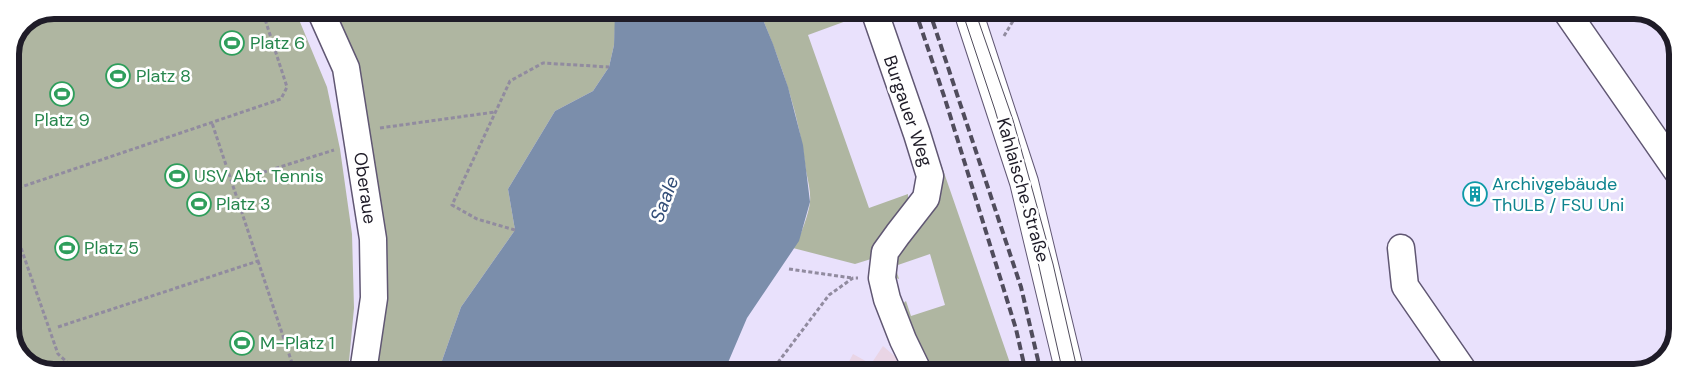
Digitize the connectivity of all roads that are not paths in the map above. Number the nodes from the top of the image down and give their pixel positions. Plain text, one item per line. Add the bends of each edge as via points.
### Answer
1 (324, 19) edge
2 (877, 19) edge
3 (977, 19) edge
4 (1572, 19) edge
5 (1669, 159) edge
6 (1401, 248) dead end
7 (363, 364) edge
8 (915, 364) edge
9 (1068, 364) edge
10 (1459, 364) edge

1 - 7 street, Oberaue via 346,68 373,240 374,298
2 - 8 street, Burgauer Weg via 930,176 926,198 885,252 882,278 887,299
3 - 9 main road, Kahlaische Straße via 1024,182
4 - 5 street
6 - 10 street via 1405,286

